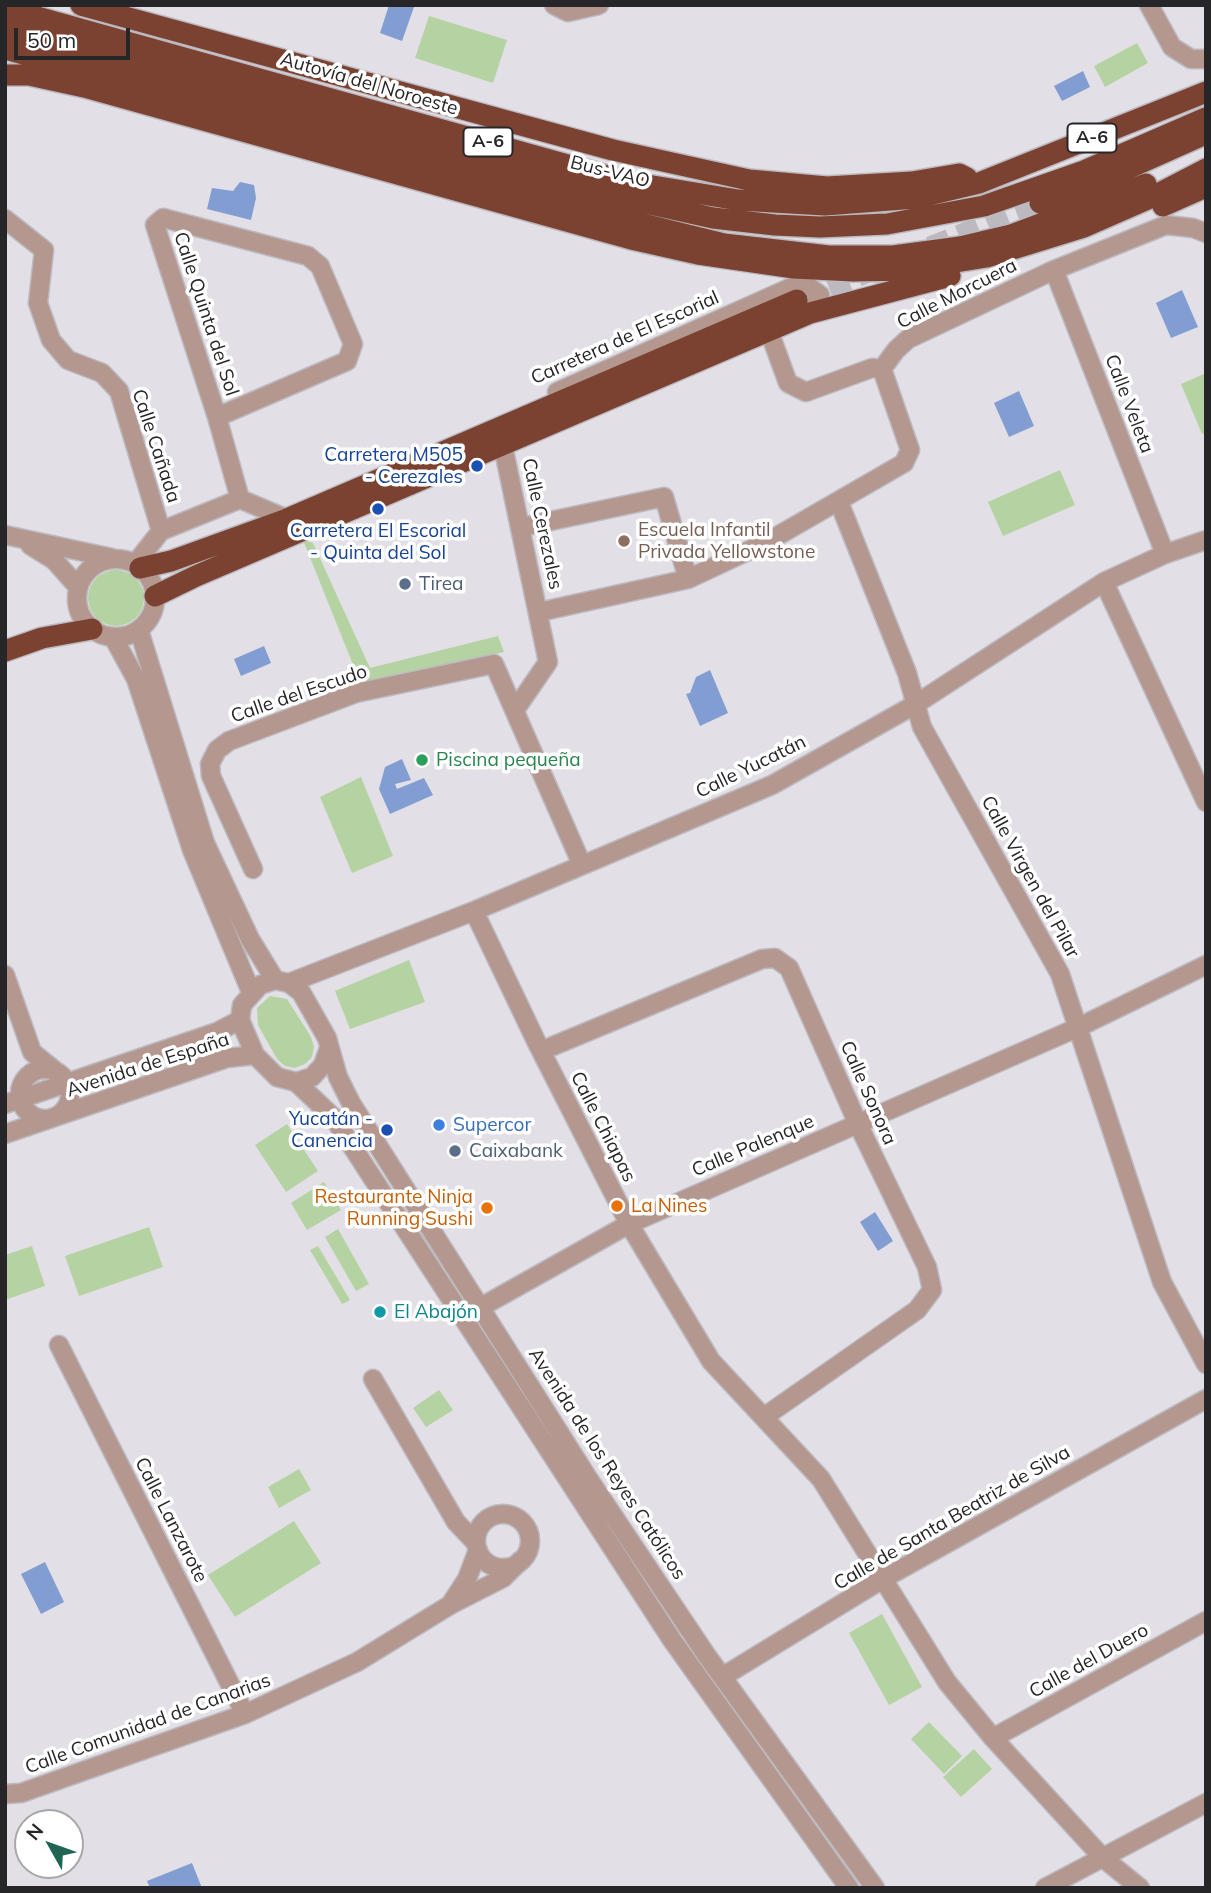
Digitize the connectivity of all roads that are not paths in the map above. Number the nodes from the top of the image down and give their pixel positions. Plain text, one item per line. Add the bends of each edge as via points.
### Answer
1 (81, 5) edge
2 (132, 5) edge
3 (554, 5) edge
4 (599, 5) edge
5 (1149, 5) edge
6 (5, 8) edge
7 (5, 28) edge
8 (229, 44) junction
9 (5, 49) edge
10 (1206, 59) edge
11 (5, 75) edge
12 (1206, 92) edge
13 (1206, 118) edge
14 (1206, 134) edge
15 (1206, 157) edge
16 (1206, 169) edge
17 (979, 183) junction
18 (1206, 187) edge
19 (1032, 206) tunnel mouth
20 (5, 219) edge
21 (1206, 233) edge
22 (1054, 270) junction
23 (804, 307) junction
24 (769, 331) junction
25 (882, 369) junction
26 (217, 417) junction
27 (519, 421) junction
28 (503, 446) junction
29 (430, 456) junction
30 (412, 484) junction
31 (240, 499) junction
32 (839, 502) junction
33 (286, 519) junction
34 (522, 527) junction
35 (161, 531) junction
36 (12, 536) edge
37 (1206, 540) edge
38 (1165, 554) junction
39 (115, 559) junction
40 (138, 566) junction
41 (688, 579) junction
42 (1104, 582) junction
43 (78, 587) junction
44 (155, 596) junction
45 (539, 612) junction
46 (92, 629) junction
47 (139, 630) junction
48 (113, 637) junction
49 (5, 651) edge
50 (916, 704) junction
51 (515, 710) junction
52 (1206, 802) edge
53 (582, 865) junction
54 (253, 869) dead end
55 (474, 911) junction
56 (1206, 965) edge
57 (5, 975) edge
58 (282, 982) junction
59 (251, 992) junction
60 (240, 1020) junction
61 (1079, 1027) junction
62 (329, 1048) junction
63 (541, 1051) junction
64 (32, 1052) junction
65 (255, 1055) junction
66 (54, 1070) junction
67 (24, 1079) junction
68 (68, 1082) junction
69 (296, 1082) junction
70 (13, 1101) edge
71 (53, 1118) junction
72 (858, 1124) junction
73 (5, 1134) edge
74 (629, 1224) junction
75 (481, 1307) junction
76 (58, 1345) dead end
77 (1206, 1364) edge
78 (373, 1379) dead end
79 (1206, 1399) edge
80 (764, 1418) junction
81 (456, 1522) junction
82 (482, 1523) junction
83 (477, 1547) junction
84 (521, 1560) junction
85 (881, 1580) junction
86 (450, 1605) junction
87 (1206, 1621) edge
88 (722, 1677) junction
89 (245, 1714) junction
90 (993, 1738) junction
91 (5, 1794) edge
92 (1206, 1803) edge
93 (1102, 1857) junction
94 (849, 1888) edge
95 (875, 1888) edge
96 (1045, 1888) edge
97 (1140, 1888) edge

1 - 8 highway
2 - 8 highway
3 - 4 street via 568,12
5 - 10 street via 1172,47 1191,59
6 - 17 highway, Autovía del Noroeste / A-6 via 629,181 738,200 825,205 916,198
7 - 13 highway, Bus-VAO via 569,186 713,218 775,225 887,224 984,206 1071,176
8 - 17 highway via 613,150 749,180 827,187 959,174
9 - 15 highway, A-6 via 639,225 724,244 829,256 893,256 1011,235 1094,206
11 - 16 highway via 29,75 84,87 631,239 793,268 906,270 987,257 1084,227
12 - 17 highway, Autovía del Noroeste / A-6
14 - 19 highway
18 - 23 highway via 1036,256
20 - 35 street, Calle Cañada via 44,250 38,303 51,340 68,360 102,373 119,391
21 - 22 street, Calle Morcuera via 1166,225
22 - 25 street, Calle Morcuera via 908,340
22 - 38 street, Calle Veleta
23 - 24 highway
23 - 27 highway
23 - 29 street, Carretera de El Escorial via 820,295 805,284 493,421
24 - 25 street via 794,388 806,392 873,368
24 - 28 highway
25 - 32 street via 910,450 904,463
26 - 26 street, Calle Quinta del Sol via 155,225 163,218 308,256 320,266 353,344 347,361
26 - 31 street, Calle Quinta del Sol
27 - 29 highway
27 - 30 highway
28 - 30 highway
28 - 34 street, Calle Cerezales
29 - 33 highway
30 - 44 highway
31 - 33 street
31 - 35 street
32 - 41 street
32 - 50 street, Calle Virgen del Pilar
33 - 40 highway via 171,561
34 - 41 street via 664,497
34 - 45 street, Calle Cerezales
35 - 40 street, Calle Cañada
36 - 39 street
36 - 43 street via 54,560
37 - 38 street, Calle Yucatán
38 - 42 street, Calle Yucatán
39 - 40 street
39 - 43 street via 96,564
40 - 44 street
41 - 45 street
42 - 50 street, Calle Yucatán
42 - 52 street
43 - 46 street via 78,608
44 - 47 street via 153,609
45 - 51 street, Calle Cerezales via 548,662
46 - 48 street
46 - 49 highway via 42,638
47 - 48 street
47 - 58 street via 205,843 250,939
48 - 59 street via 136,679 192,850
50 - 53 street, Calle Yucatán via 772,785
50 - 61 street, Calle Virgen del Pilar via 922,727 1060,974
51 - 53 street
51 - 54 street, Calle del Escudo via 495,664 356,693 229,741 217,750 210,764 211,776
53 - 55 street, Calle Yucatán
55 - 58 street, Calle Yucatán
55 - 63 street, Calle Chiapas
56 - 61 street, Calle Palenque
57 - 64 street
58 - 59 street
58 - 62 street via 308,1002
59 - 60 street
60 - 65 street
60 - 68 street, Avenida de España
61 - 72 street, Calle Palenque
61 - 77 street, Calle Virgen del Pilar via 1162,1282
62 - 69 street via 312,1077
62 - 75 street, Avenida de los Reyes Católicos via 351,1102
63 - 72 street, Calle Sonora via 762,959 775,958 789,968
63 - 74 street, Calle Chiapas
64 - 66 street
64 - 67 street
65 - 69 street via 277,1077
65 - 71 street, Avenida de España via 227,1058
66 - 67 street, Avenida de España via 38,1069
66 - 68 street, Avenida de España
67 - 70 street
68 - 70 street, Avenida de España
68 - 71 street, Avenida de España via 67,1107
69 - 94 street via 333,1117 690,1667
70 - 71 street, Avenida de España via 29,1114
71 - 73 street, Avenida de España
72 - 74 street, Calle Palenque
72 - 80 street, Calle Sonora via 927,1267 932,1290 917,1310
74 - 75 street, Calle Palenque
74 - 80 street, Calle Chiapas via 711,1361
75 - 88 street, Avenida de los Reyes Católicos
76 - 89 street, Calle Lanzarote
78 - 81 street
79 - 85 street, Calle de Santa Beatriz de Silva
80 - 85 street, Calle Chiapas via 821,1479
81 - 82 street
81 - 83 street
82 - 83 street
82 - 84 street via 503,1514 519,1519 530,1539
83 - 84 street via 485,1561 499,1567
83 - 86 street, Calle Comunidad de Canarias via 467,1579
84 - 86 street, Calle Comunidad de Canarias via 503,1578
85 - 88 street, Calle de Santa Beatriz de Silva
85 - 90 street, Calle Chiapas via 947,1682
86 - 89 street, Calle Comunidad de Canarias via 357,1662
87 - 90 street, Calle del Duero
88 - 95 street, Avenida de los Reyes Católicos
89 - 91 street, Calle Comunidad de Canarias via 21,1793
90 - 93 street, Calle Chiapas
92 - 93 street
93 - 96 street
93 - 97 street, Calle Chiapas

